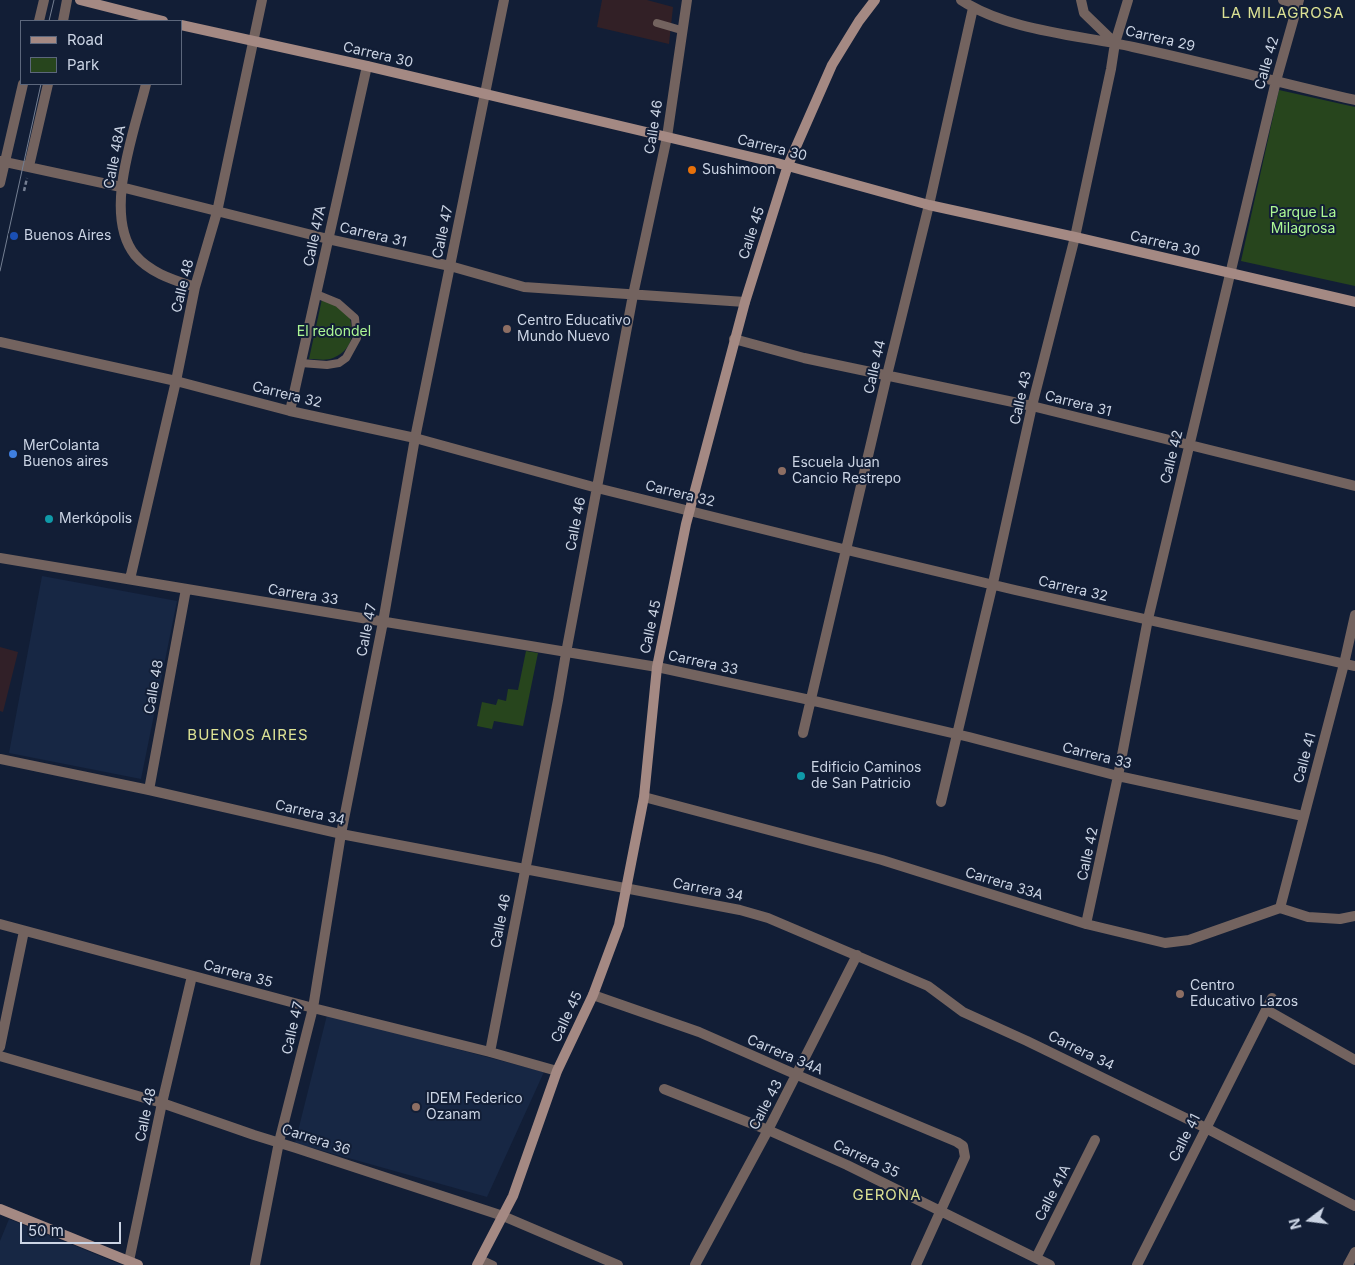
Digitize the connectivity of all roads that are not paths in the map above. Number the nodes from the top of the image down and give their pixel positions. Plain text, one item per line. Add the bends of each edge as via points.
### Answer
1 (44, 0) edge
2 (67, 0) edge
3 (80, 0) edge
4 (262, 0) edge
5 (504, 0) edge
6 (687, 0) edge
7 (875, 0) edge
8 (961, 0) edge
9 (1081, 0) edge
10 (1128, 0) edge
11 (1284, 0) edge
12 (1299, 2) edge
13 (973, 8) junction
14 (39, 20) edge
15 (62, 20) edge
16 (157, 20) edge
17 (657, 23) dead end
18 (182, 26) edge
19 (681, 30) junction
20 (253, 42) junction
21 (1115, 43) junction
22 (366, 66) junction
23 (1276, 81) junction
24 (24, 85) edge
25 (48, 85) edge
26 (146, 85) edge
27 (485, 95) junction
28 (1355, 100) edge
29 (667, 137) junction
30 (2, 161) edge
31 (788, 165) junction
32 (29, 166) junction
33 (0, 183) edge
34 (121, 187) junction
35 (929, 205) junction
36 (217, 212) junction
37 (1075, 237) junction
38 (328, 239) junction
39 (450, 266) junction
40 (1231, 273) junction
41 (196, 287) junction
42 (316, 294) junction
43 (634, 295) junction
44 (745, 302) junction
45 (1355, 302) edge
46 (734, 339) junction
47 (0, 342) edge
48 (301, 363) junction
49 (887, 374) junction
50 (176, 381) junction
51 (1032, 406) junction
52 (290, 411) junction
53 (415, 438) junction
54 (1189, 446) junction
55 (1355, 486) edge
56 (597, 488) junction
57 (689, 511) junction
58 (847, 550) junction
59 (0, 558) edge
60 (130, 578) junction
61 (993, 584) junction
62 (186, 589) junction
63 (1355, 615) edge
64 (1148, 619) junction
65 (383, 622) junction
66 (566, 652) junction
67 (1344, 664) junction
68 (1355, 666) edge
69 (657, 667) junction
70 (810, 700) junction
71 (803, 733) dead end
72 (957, 735) junction
73 (0, 759) edge
74 (1118, 776) junction
75 (149, 790) junction
76 (644, 797) junction
77 (941, 802) dead end
78 (1304, 816) junction
79 (341, 834) junction
80 (525, 869) junction
81 (627, 889) junction
82 (1280, 908) junction
83 (1355, 916) edge
84 (0, 924) edge
85 (1086, 924) junction
86 (24, 931) junction
87 (857, 955) junction
88 (192, 976) junction
89 (593, 995) junction
90 (1272, 998) dead end
91 (313, 1008) junction
92 (1267, 1010) junction
93 (0, 1047) edge
94 (490, 1052) junction
95 (0, 1056) edge
96 (1355, 1060) edge
97 (557, 1071) junction
98 (797, 1075) junction
99 (664, 1089) dead end
100 (162, 1103) junction
101 (1206, 1128) junction
102 (768, 1130) junction
103 (1094, 1140) dead end
104 (279, 1142) junction
105 (1355, 1206) edge
106 (0, 1209) edge
107 (941, 1210) junction
108 (503, 1216) junction
109 (1355, 1252) edge
110 (1036, 1258) junction
111 (479, 1262) edge
112 (134, 1263) edge
113 (255, 1265) edge
114 (493, 1265) edge
115 (618, 1265) edge
116 (695, 1265) edge
117 (916, 1265) edge
118 (1050, 1265) edge
119 (1137, 1265) edge
120 (1348, 1265) edge

1 - 14 street
2 - 15 street
3 - 16 street
4 - 20 street, Calle 48
5 - 27 street, Calle 47
6 - 19 street, Calle 46
7 - 31 street, Calle 45 via 832,65
8 - 13 street, Carrera 29
9 - 21 street via 1084,13
10 - 21 street, Calle 43
11 - 12 street
12 - 23 street, Calle 42
13 - 21 street, Carrera 29 via 1060,34
13 - 35 street, Calle 44
17 - 19 lane
18 - 20 street, Carrera 30
19 - 29 street, Calle 46
20 - 22 street, Carrera 30
20 - 36 street, Calle 48
21 - 23 street, Carrera 29
21 - 37 street, Calle 43
22 - 27 street, Carrera 30
22 - 38 street, Calle 47A
23 - 28 street, Carrera 29
23 - 40 street, Calle 42
24 - 30 street
25 - 32 street
26 - 34 street, Calle 48A
27 - 29 street, Carrera 30
27 - 39 street, Calle 47
29 - 31 street, Carrera 30
29 - 43 street, Calle 46
30 - 32 street, Carrera 31
30 - 33 street
31 - 35 street, Carrera 30
31 - 44 street, Calle 45
32 - 34 street, Carrera 31
34 - 36 street, Carrera 31
34 - 41 street, Calle 48A via 120,218 124,237 135,256 166,278
35 - 37 street, Carrera 30
35 - 49 street, Calle 44
36 - 38 street, Carrera 31
36 - 41 street, Calle 48
37 - 40 street, Carrera 30
37 - 51 street, Calle 43
38 - 39 street, Carrera 31
38 - 42 street, Calle 47A
39 - 43 street, Carrera 31 via 524,288
39 - 53 street, Calle 47
40 - 45 street, Carrera 30
40 - 54 street, Calle 42
41 - 50 street, Calle 48
42 - 48 street, Calle 47A
42 - 48 lane via 338,303 355,318 357,338 346,358 339,363 328,366
43 - 44 street, Carrera 31
43 - 56 street, Calle 46
44 - 46 street, Calle 45
46 - 49 street, Carrera 31 via 804,358
46 - 57 street, Calle 45
47 - 50 street, Carrera 32
48 - 52 street, Calle 47A
49 - 51 street, Carrera 31
49 - 58 street, Calle 44
50 - 52 street, Carrera 32
50 - 60 street, Calle 48
51 - 54 street, Carrera 31
51 - 61 street, Calle 43
52 - 53 street, Carrera 32
53 - 56 street, Carrera 32
53 - 65 street, Calle 47
54 - 55 street, Carrera 31
54 - 64 street, Calle 42
56 - 57 street, Carrera 32
56 - 66 street, Calle 46
57 - 58 street, Carrera 32
57 - 69 street, Calle 45
58 - 61 street, Carrera 32
58 - 70 street, Calle 44
59 - 60 street, Carrera 33
60 - 62 street, Carrera 33
61 - 64 street, Carrera 32
61 - 72 street, Calle 43
62 - 65 street, Carrera 33
62 - 75 street, Calle 48
63 - 67 street, Calle 41
64 - 67 street, Carrera 32
64 - 74 street, Calle 42
65 - 66 street, Carrera 33
65 - 79 street, Calle 47
66 - 69 street, Carrera 33
66 - 80 street, Calle 46
67 - 68 street, Carrera 32
67 - 78 street, Calle 41
69 - 70 street, Carrera 33
69 - 76 street, Calle 45
70 - 71 street, Calle 44
70 - 72 street, Carrera 33
72 - 74 street, Carrera 33
72 - 77 street, Calle 43
73 - 75 street, Carrera 34
74 - 78 street, Carrera 33
74 - 85 street, Calle 42
75 - 79 street, Carrera 34
76 - 81 street, Calle 45
76 - 85 street, Carrera 33A via 882,860
78 - 82 street, Calle 41
79 - 80 street, Carrera 34
79 - 91 street, Calle 47
80 - 81 street, Carrera 34
80 - 94 street, Calle 46
81 - 87 street, Carrera 34 via 768,918
81 - 89 street, Calle 45 via 619,925
82 - 83 street via 1308,917 1340,919
82 - 85 street, Carrera 33A via 1189,940 1166,942
84 - 86 street, Carrera 35
86 - 88 street, Carrera 35
86 - 93 street
87 - 98 street, Calle 43
87 - 101 street, Carrera 34 via 928,986 963,1012
88 - 91 street, Carrera 35
88 - 100 street, Calle 48
89 - 97 street, Calle 45
89 - 98 street, Carrera 34A via 698,1032
90 - 92 street, Calle 41
91 - 94 street, Carrera 35
91 - 104 street, Calle 47
92 - 96 street
92 - 101 street, Calle 41
94 - 97 street, Carrera 35
95 - 100 street, Carrera 36
97 - 108 street, Calle 45
98 - 102 street, Calle 43
98 - 107 street, Carrera 34A via 963,1146 965,1157
99 - 102 street, Carrera 35
100 - 104 street, Carrera 36
100 - 112 street, Calle 48
101 - 105 street, Carrera 34
101 - 119 street, Calle 41
102 - 107 street, Carrera 35
102 - 116 street, Calle 43
103 - 110 street, Calle 41A
104 - 108 street, Carrera 36
104 - 113 street, Calle 47
106 - 112 street
107 - 110 street, Carrera 35
107 - 117 street
108 - 111 street, Calle 45
108 - 115 street, Carrera 36
109 - 120 street
110 - 118 street, Carrera 35
111 - 114 lane

